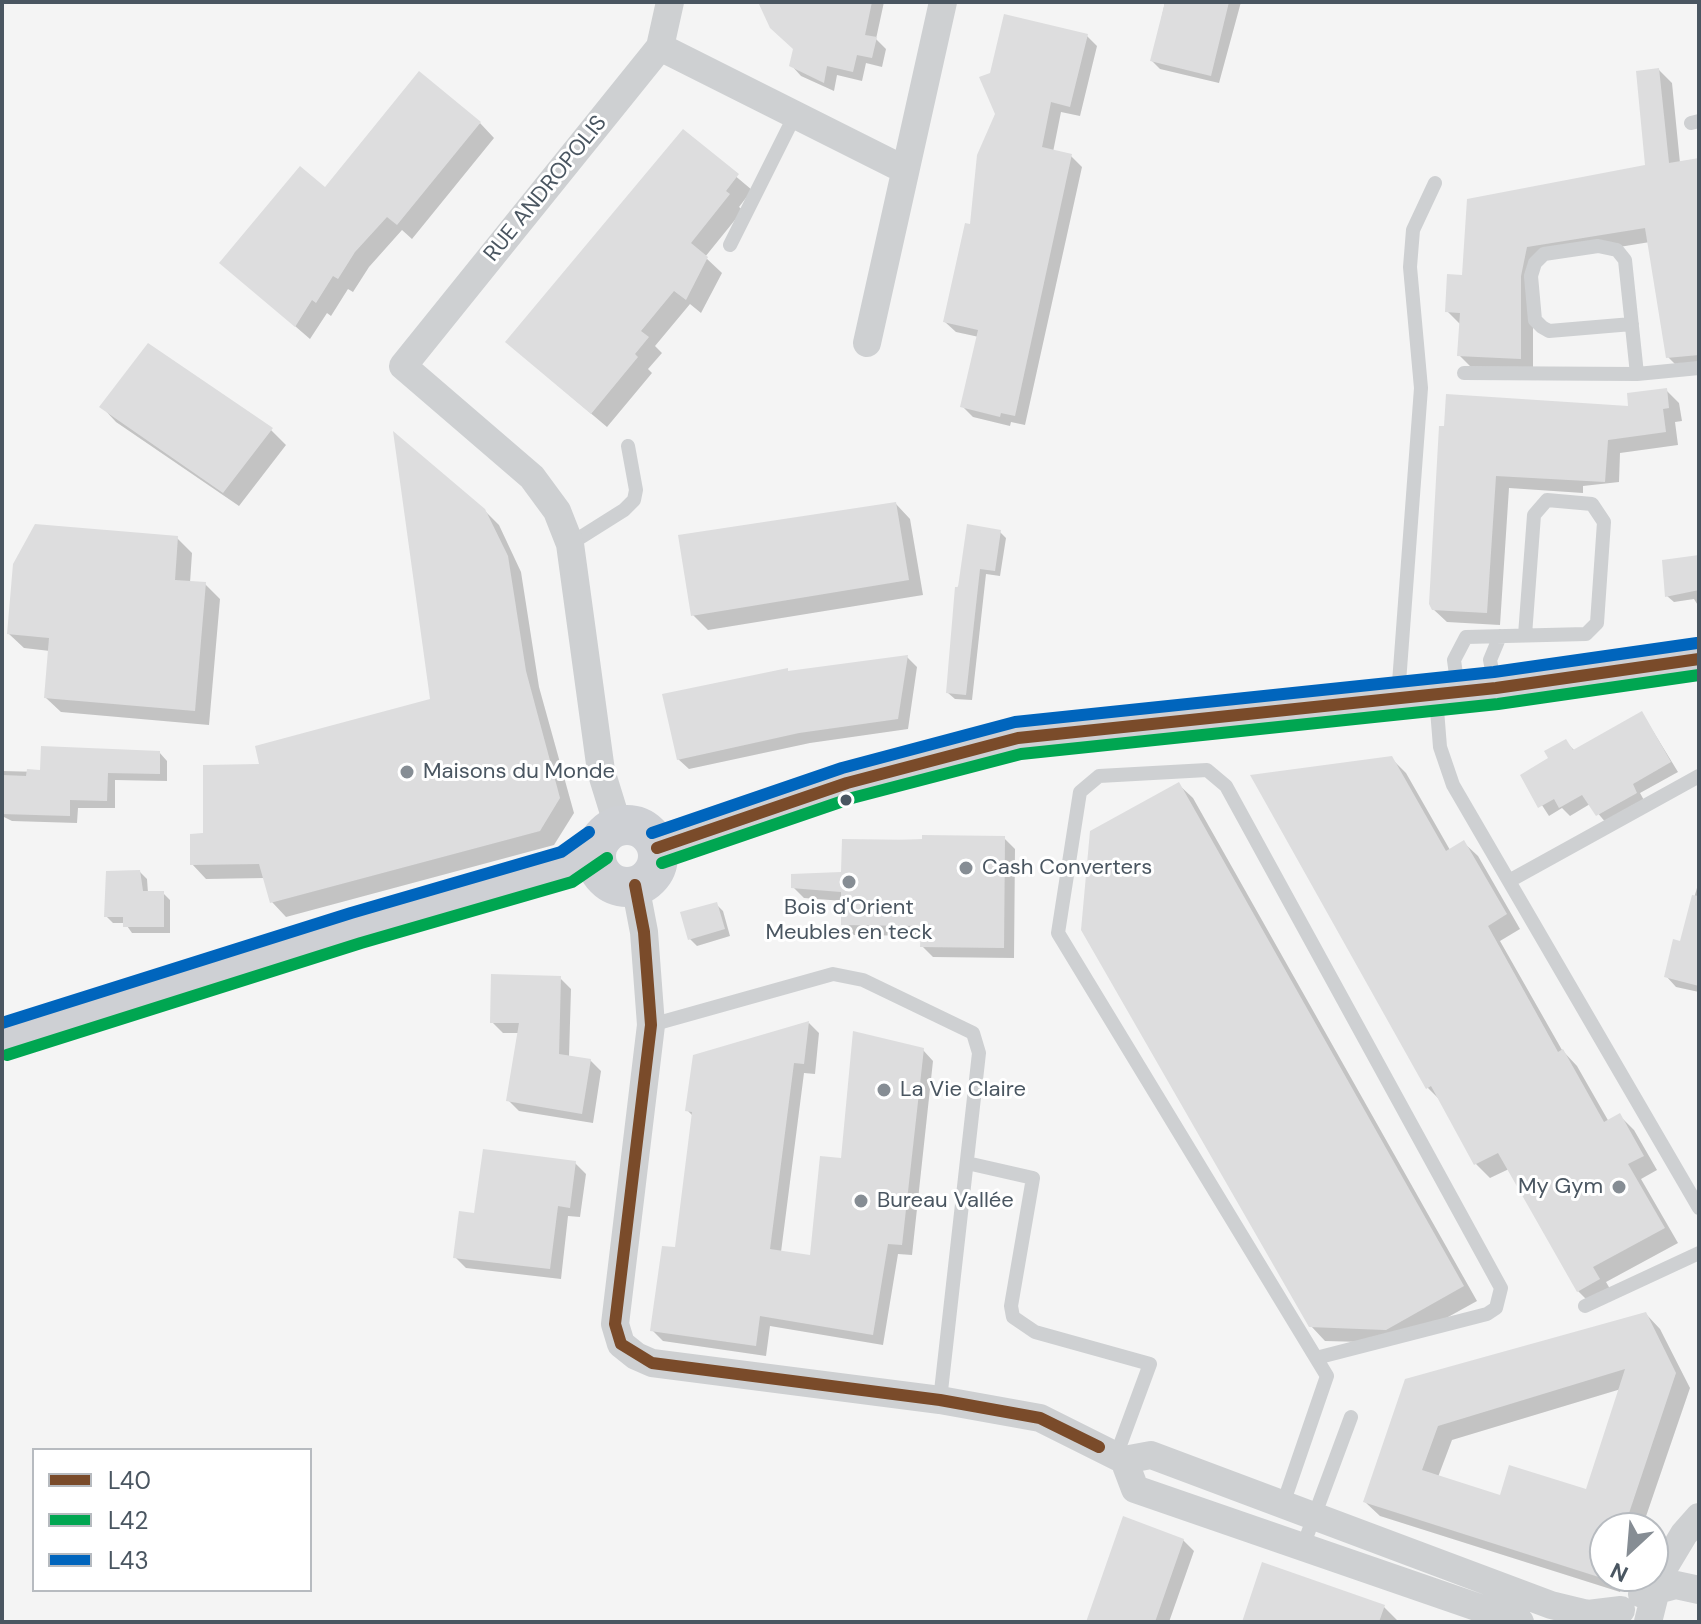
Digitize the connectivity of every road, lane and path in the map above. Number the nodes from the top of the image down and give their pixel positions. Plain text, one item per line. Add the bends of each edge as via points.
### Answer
1 (670, 2) edge
2 (943, 2) edge
3 (660, 47) junction
4 (795, 115) junction
5 (905, 170) junction
6 (1435, 183) dead end
7 (730, 245) dead end
8 (1632, 324) junction
9 (867, 343) dead end
10 (1699, 368) edge
11 (1464, 373) dead end
12 (1637, 374) junction
13 (628, 446) dead end
14 (570, 544) junction
15 (1525, 635) junction
16 (1500, 636) junction
17 (1692, 667) edge
18 (1447, 692) junction
19 (1699, 776) edge
20 (606, 861) junction
21 (1509, 881) junction
22 (651, 1025) junction
23 (2, 1040) edge
24 (967, 1163) junction
25 (1699, 1208) edge
26 (1699, 1253) edge
27 (1585, 1306) dead end
28 (1316, 1358) junction
29 (940, 1400) junction
30 (1351, 1417) dead end
31 (1120, 1458) junction
32 (1283, 1504) junction
33 (1314, 1516) junction
34 (1699, 1517) edge
35 (1302, 1549) junction
36 (1669, 1563) edge
37 (1669, 1586) edge
38 (1699, 1590) edge
39 (1646, 1592) edge
40 (1656, 1592) edge
41 (1617, 1616) edge
42 (1520, 1622) edge
43 (1648, 1622) edge

1 - 3 street, RUE ANDROPOLIS
2 - 5 street
3 - 4 street
3 - 14 street, RUE ANDROPOLIS via 403,366 532,477 557,511
4 - 5 street
4 - 7 lane
5 - 9 street
6 - 18 lane via 1413,230 1410,267
8 - 8 lane via 1625,260 1617,250 1598,246 1544,254 1535,263 1535,320 1549,331
8 - 12 lane
10 - 12 lane
11 - 12 lane
13 - 14 lane via 634,500
14 - 20 street via 601,771
15 - 15 lane via 1586,634 1597,623 1604,522 1592,504 1547,500 1534,515
15 - 16 lane
16 - 18 lane via 1490,660
16 - 18 lane via 1466,637
17 - 18 main road
18 - 20 main road via 1018,738 847,783 657,848 656,867 644,881
18 - 21 lane via 1440,747 1453,785
19 - 21 lane
20 - 22 street via 644,932
20 - 23 main road via 356,928
21 - 25 lane
22 - 24 lane via 833,974 863,980 973,1033 979,1053
22 - 29 street via 615,1324 621,1344 652,1363
24 - 29 lane
24 - 31 lane via 1033,1178 1013,1317 1035,1332 1150,1364
26 - 27 lane
28 - 28 lane via 1487,1314 1496,1308 1501,1288 1226,786 1207,770 1099,776 1080,792 1058,933
28 - 32 lane via 1327,1376
29 - 31 street via 1040,1418
30 - 33 lane
31 - 32 street via 1151,1455
31 - 35 street via 1135,1489
32 - 33 street
33 - 35 lane
33 - 41 street via 1551,1605
34 - 36 street
35 - 42 street
37 - 38 street
39 - 41 street
40 - 43 street

